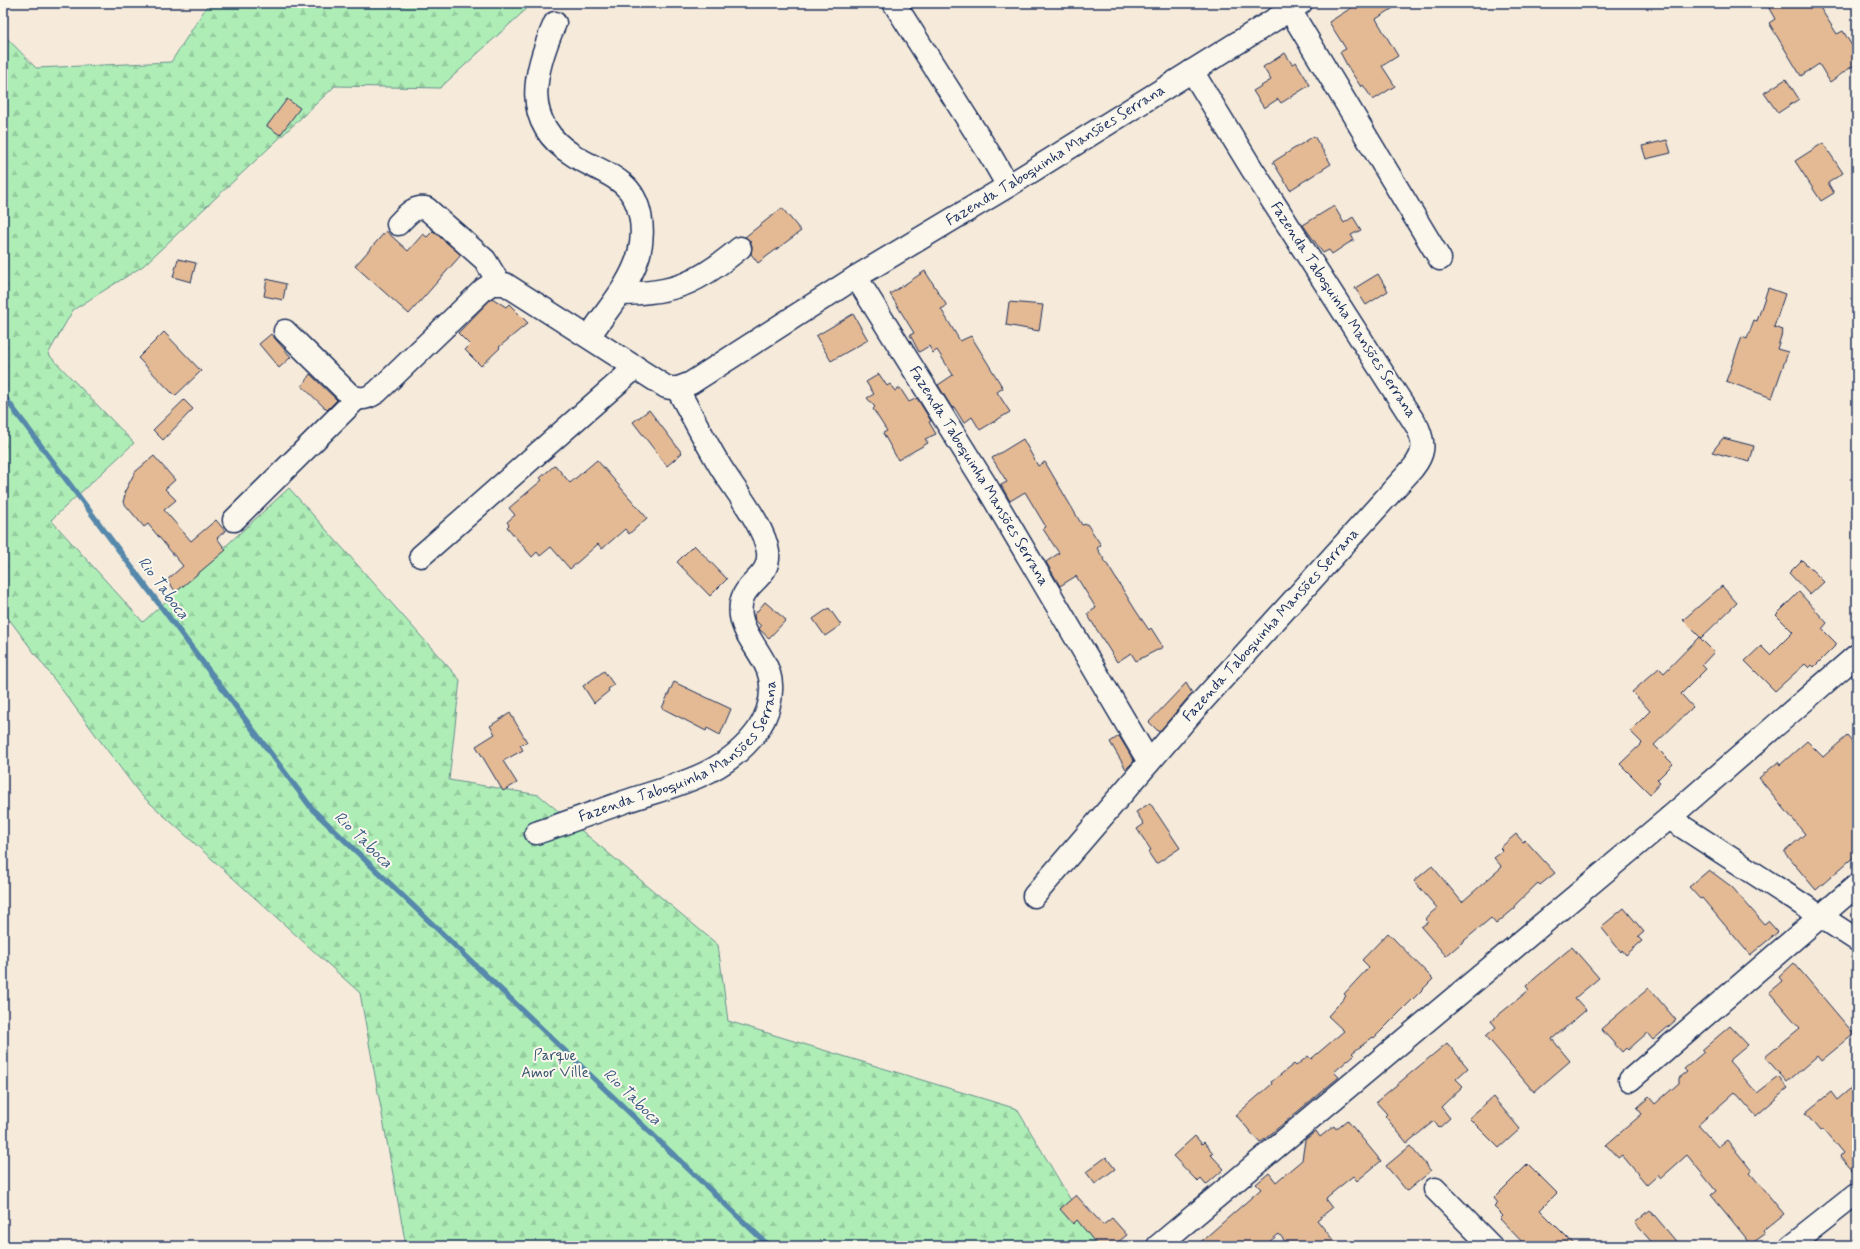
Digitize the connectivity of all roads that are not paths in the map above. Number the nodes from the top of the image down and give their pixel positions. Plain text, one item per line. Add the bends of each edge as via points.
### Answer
1 (894, 3) edge
2 (1296, 7) edge
3 (555, 23) dead end
4 (1192, 71) junction
5 (1008, 186) junction
6 (398, 224) dead end
7 (740, 248) dead end
8 (1440, 259) dead end
9 (856, 277) junction
10 (499, 283) junction
11 (620, 294) junction
12 (285, 332) dead end
13 (589, 337) junction
14 (636, 367) junction
15 (677, 388) junction
16 (356, 399) junction
17 (234, 520) dead end
18 (421, 556) dead end
19 (1857, 655) edge
20 (1149, 762) junction
21 (1669, 818) junction
22 (536, 832) dead end
23 (1857, 885) edge
24 (1034, 896) dead end
25 (1822, 917) junction
26 (1857, 940) edge
27 (1630, 1080) dead end
28 (1434, 1189) dead end
29 (1857, 1193) edge
30 (1489, 1245) edge
31 (1158, 1246) edge
32 (1790, 1246) edge

1 - 5 street
2 - 4 street, Fazenda Taboquinha Mansões Serrana
2 - 8 street
3 - 11 street via 542,52 536,86 537,106 543,124 550,137 571,154 623,184 634,197 640,211 639,254
4 - 5 street, Fazenda Taboquinha Mansões Serrana
4 - 20 street, Fazenda Taboquinha Mansões Serrana via 1418,428 1424,449 1413,468
5 - 9 street, Fazenda Taboquinha Mansões Serrana
6 - 10 street via 412,211 420,207 426,208 485,260
7 - 11 street via 697,280 672,289
9 - 15 street, Fazenda Taboquinha Mansões Serrana via 691,383
9 - 20 street, Fazenda Taboquinha Mansões Serrana via 987,487
10 - 13 street via 514,288
10 - 16 street via 484,289 377,392 364,399
11 - 13 street
12 - 16 street
13 - 14 street
14 - 15 street via 666,387
14 - 18 street
15 - 22 street, Fazenda Taboquinha Mansões Serrana via 765,540 768,562 764,571 742,596 740,604 745,625 763,658 772,684 770,708 753,737 714,770 675,786
16 - 17 street
19 - 21 street
20 - 24 street
21 - 25 street
21 - 31 street
23 - 25 street
25 - 26 street
25 - 27 street
28 - 30 street
29 - 32 street

